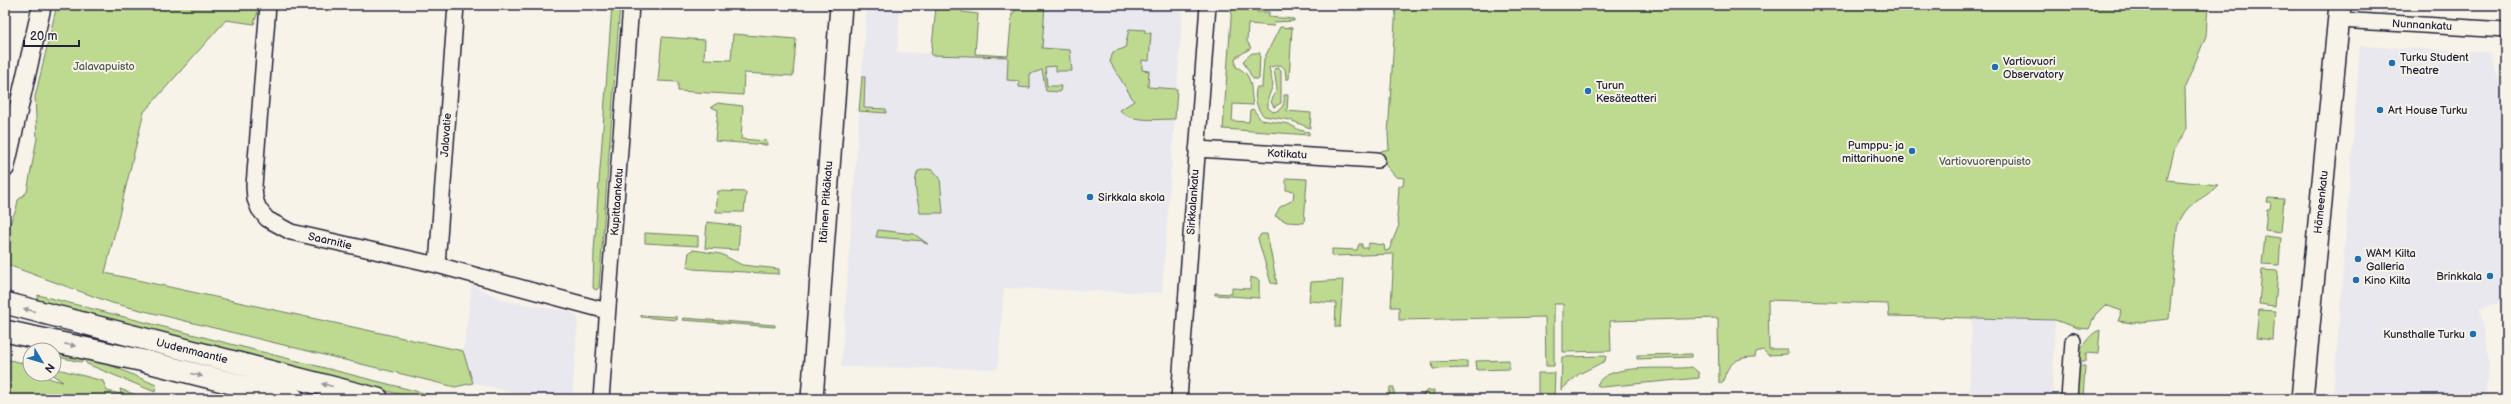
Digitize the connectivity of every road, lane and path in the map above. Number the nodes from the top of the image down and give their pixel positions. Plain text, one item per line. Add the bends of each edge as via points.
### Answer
1 (42, 5) edge
2 (268, 5) edge
3 (456, 5) edge
4 (631, 5) edge
5 (841, 5) edge
6 (1208, 5) edge
7 (2339, 13) edge
8 (2506, 30) edge
9 (1197, 148) junction
10 (1378, 160) dead end
11 (5, 168) edge
12 (437, 265) junction
13 (5, 303) edge
14 (607, 311) junction
15 (5, 331) edge
16 (2073, 341) dead end
17 (294, 399) edge
18 (378, 399) edge
19 (600, 399) edge
20 (812, 399) edge
21 (1179, 399) edge
22 (2069, 399) edge
23 (2302, 399) edge

1 - 11 street
2 - 12 street, Saarnitie via 254,186 254,199 259,209 267,219 291,232
3 - 12 street, Jalavatie
4 - 14 street, Kupittaankatu
5 - 20 main road, Itäinen Pitkäkatu
6 - 9 street, Sirkkalankatu
7 - 8 street, Nunnankatu
7 - 23 main road, Hämeenkatu
9 - 10 street, Kotikatu
9 - 21 street, Sirkkalankatu
12 - 14 street, Saarnitie
18 -> 13 main road, Uudenmaantie
14 - 19 street, Kupittaankatu
15 -> 17 main road, Uudenmaantie via 144,361
16 - 22 street

